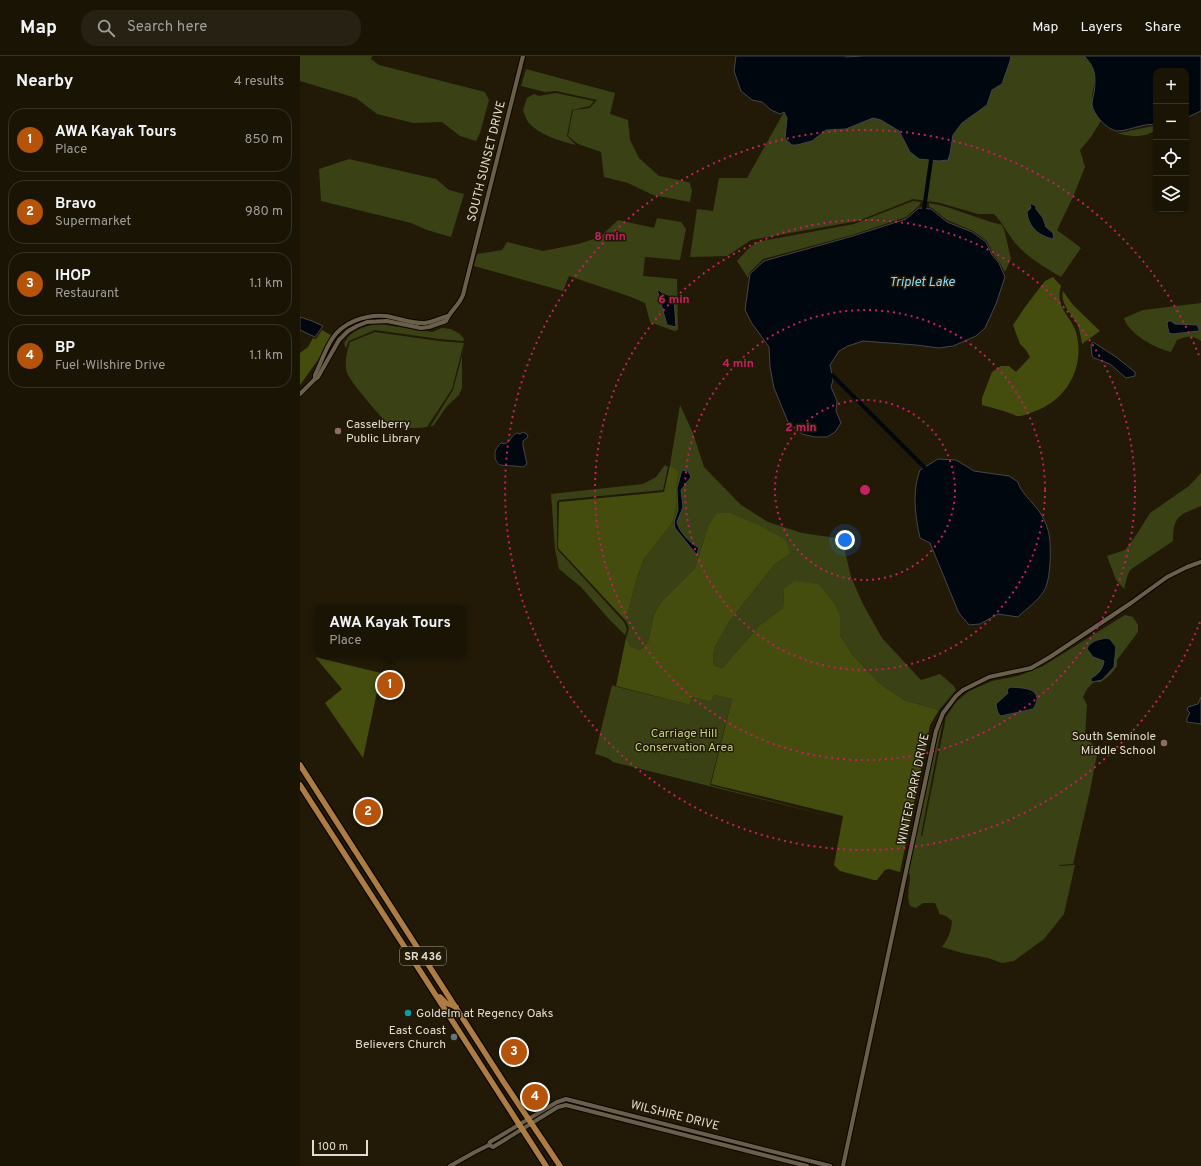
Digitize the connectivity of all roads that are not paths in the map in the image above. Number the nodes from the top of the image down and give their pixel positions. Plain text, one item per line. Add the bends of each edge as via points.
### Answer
1 (523, 56) edge
2 (300, 394) edge
3 (1201, 562) edge
4 (300, 765) edge
5 (300, 785) edge
6 (336, 841) junction
7 (353, 848) junction
8 (348, 858) junction
9 (362, 861) junction
10 (432, 990) junction
11 (456, 1008) junction
12 (449, 1016) junction
13 (468, 1026) junction
14 (557, 1102) junction
15 (558, 1107) junction
16 (528, 1118) junction
17 (532, 1124) junction
18 (521, 1127) junction
19 (712, 1135) junction
20 (711, 1142) junction
21 (791, 1155) junction
22 (790, 1162) junction
23 (450, 1166) edge
24 (546, 1166) edge
25 (560, 1166) edge
26 (807, 1166) edge
27 (830, 1166) edge
28 (843, 1166) edge

1 - 2 street, SOUTH SUNSET DRIVE via 461,300 446,321 438,325 425,328 387,321 367,322 348,331 339,340 318,377
3 - 28 street, WINTER PARK DRIVE via 1167,577 1036,665 989,677 963,690 943,713 936,731
4 - 7 main road, SR 436
5 - 6 main road, SR 436
6 - 7 main road
6 - 8 main road, SR 436
7 - 9 main road, SR 436
8 - 9 main road via 355,857
8 - 10 main road, SR 436
9 - 11 main road, SR 436
10 - 11 main road
10 - 12 main road, SR 436
11 - 13 main road, SR 436
12 - 13 main road via 457,1016
12 - 18 main road, SR 436
13 - 16 main road, SR 436
14 - 15 street
14 - 16 street, WILSHIRE DRIVE
14 - 19 street, WILSHIRE DRIVE via 573,1100
15 - 17 street
15 - 20 street, WILSHIRE DRIVE via 572,1106
16 - 17 main road, SR 436
16 - 18 street, WILSHIRE DRIVE
17 - 18 street
17 - 25 main road, SR 436
18 - 23 street via 493,1147 489,1145
18 - 24 main road, SR 436
19 - 20 street
19 - 21 street, WILSHIRE DRIVE
20 - 22 street, WILSHIRE DRIVE
21 - 22 street
21 - 27 street, WILSHIRE DRIVE
22 - 26 street, WILSHIRE DRIVE

